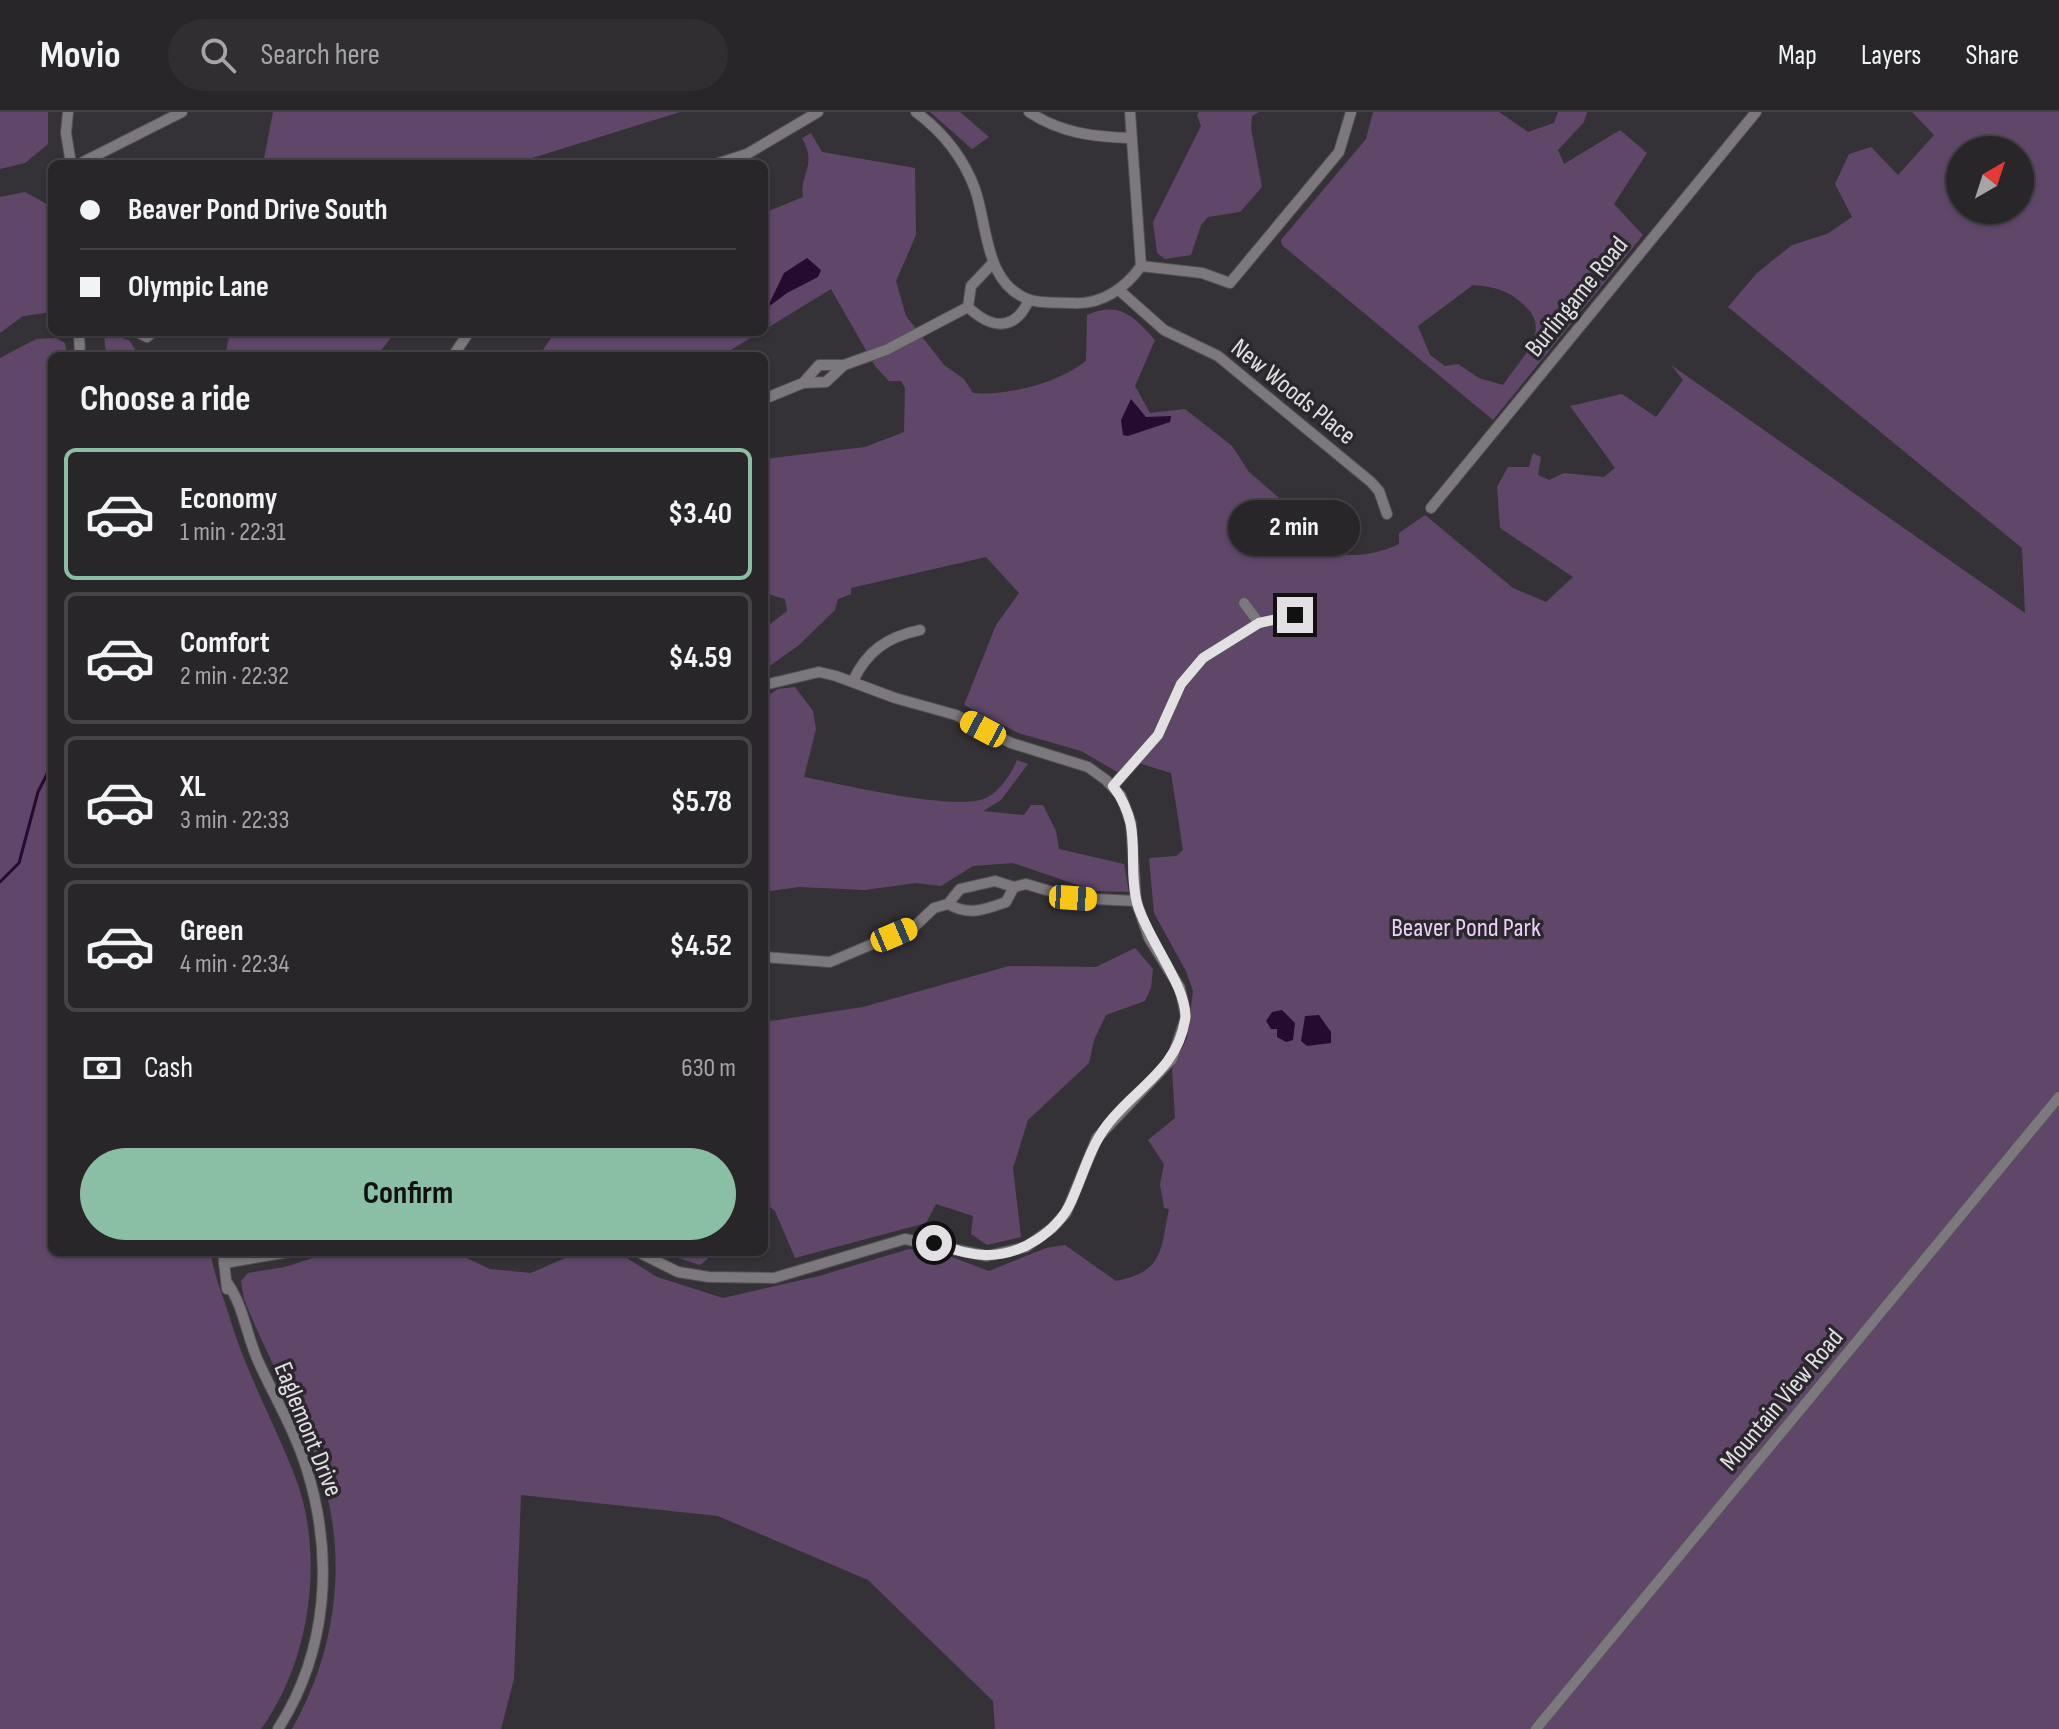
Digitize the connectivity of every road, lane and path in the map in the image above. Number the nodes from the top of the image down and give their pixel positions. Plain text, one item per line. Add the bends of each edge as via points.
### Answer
1 (68, 112) edge
2 (182, 112) edge
3 (816, 112) edge
4 (916, 112) edge
5 (1029, 112) edge
6 (1130, 112) edge
7 (1351, 112) edge
8 (1756, 112) edge
9 (168, 116) edge
10 (1131, 138) junction
11 (70, 160) edge
12 (86, 160) edge
13 (728, 160) edge
14 (992, 264) junction
15 (1141, 266) junction
16 (1119, 290) junction
17 (1029, 300) junction
18 (968, 307) junction
19 (844, 365) junction
20 (803, 383) junction
21 (768, 397) edge
22 (1431, 508) dead end
23 (1387, 514) dead end
24 (1244, 603) dead end
25 (1295, 615) dead end
26 (1259, 623) junction
27 (920, 630) dead end
28 (853, 681) junction
29 (768, 684) edge
30 (1113, 786) junction
31 (1014, 887) junction
32 (1136, 901) junction
33 (948, 904) junction
34 (768, 957) edge
35 (2059, 1097) edge
36 (646, 1256) edge
37 (223, 1257) edge
38 (278, 1729) edge
39 (1536, 1729) edge

1 - 11 street
2 - 9 street
3 - 13 street
4 - 14 street via 957,151 975,190
5 - 10 street via 1077,133
6 - 10 street
7 - 15 street via 1339,152 1230,283 1202,273
8 - 22 street, Burlingame Road
9 - 12 street
10 - 15 street
14 - 17 street
14 - 18 street via 971,286
15 - 16 street
16 - 17 street via 1079,304
16 - 23 street, New Woods Place via 1164,330 1218,356 1371,482
17 - 18 street via 1002,325 988,324
18 - 19 street via 886,350
19 - 20 street via 826,382
19 - 20 street via 819,365
20 - 21 street
24 - 26 street
25 - 26 street
26 - 30 street via 1193,669 1143,756
27 - 28 street via 875,648
28 - 29 street via 819,672
28 - 30 street via 1088,767
30 - 32 street via 1131,823
31 - 32 street via 1026,884 1073,898
31 - 33 street via 995,881 960,889
31 - 33 street via 1006,902 980,911 962,912
32 - 36 street via 1149,938 1180,988 1186,1017 1172,1059 1097,1138 1072,1201 1052,1228 1026,1247 978,1254 905,1239 774,1278 678,1272
33 - 34 street via 934,908 915,926 830,962
35 - 39 street, Mountain View Road
37 - 38 street, Eaglemont Drive via 238,1326 245,1331 306,1466 320,1517 324,1553 317,1638 300,1688

